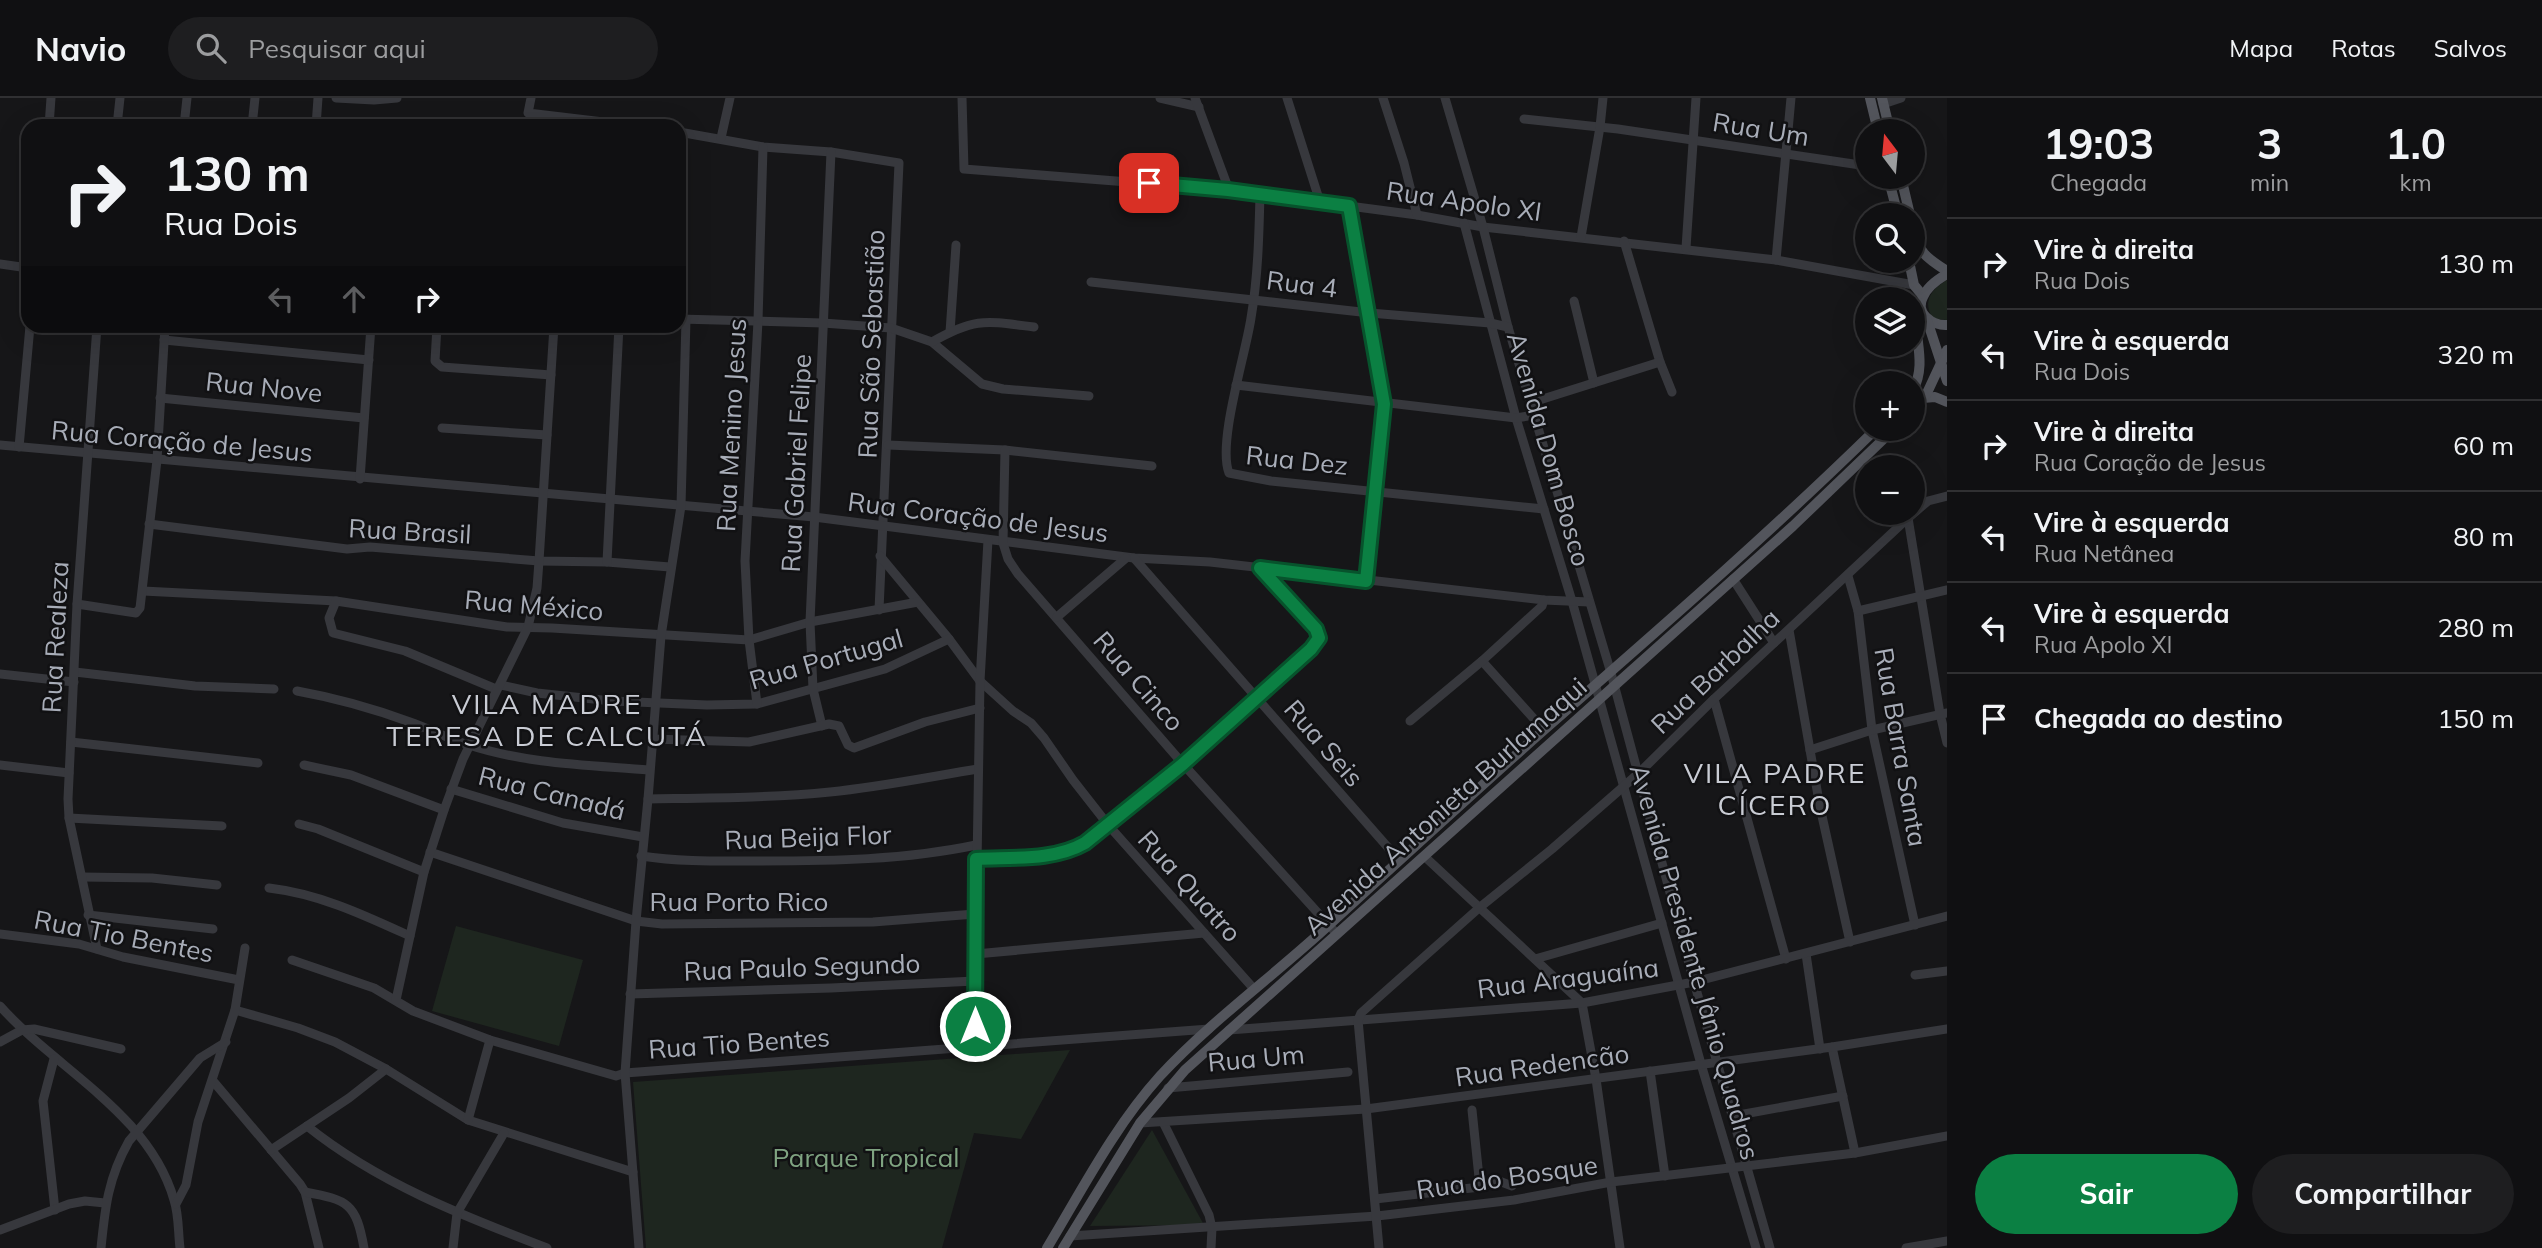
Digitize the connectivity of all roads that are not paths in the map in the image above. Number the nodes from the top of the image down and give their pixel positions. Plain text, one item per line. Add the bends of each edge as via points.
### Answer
1 (51, 98) edge
2 (120, 98) edge
3 (187, 98) edge
4 (255, 98) edge
5 (318, 98) edge
6 (336, 98) edge
7 (531, 98) edge
8 (730, 98) edge
9 (962, 98) edge
10 (1160, 98) edge
11 (1287, 98) edge
12 (1383, 98) edge
13 (1446, 98) edge
14 (1602, 98) edge
15 (1696, 98) edge
16 (1791, 98) edge
17 (1870, 98) edge
18 (1900, 98) edge
19 (397, 99) edge
20 (1882, 101) edge
21 (1197, 103) edge
22 (50, 119) edge
23 (118, 119) edge
24 (185, 119) edge
25 (253, 119) edge
26 (316, 119) edge
27 (554, 119) edge
28 (1524, 119) dead end
29 (1875, 119) edge
30 (1887, 119) edge
31 (1601, 127) junction
32 (686, 133) edge
33 (721, 138) junction
34 (1694, 140) junction
35 (763, 147) junction
36 (831, 152) junction
37 (1787, 155) junction
38 (1855, 164) edge
39 (1228, 190) junction
40 (1260, 194) junction
41 (1320, 202) junction
42 (1349, 206) junction
43 (1417, 215) junction
44 (1464, 223) junction
45 (1483, 226) junction
46 (1581, 237) junction
47 (1624, 241) junction
48 (956, 245) dead end
49 (1686, 248) junction
50 (1925, 256) edge
51 (1776, 260) junction
52 (0, 264) edge
53 (21, 267) edge
54 (1947, 272) edge
55 (1912, 273) edge
56 (1091, 282) dead end
57 (1914, 285) joint
58 (1925, 297) edge
59 (1254, 299) junction
60 (1574, 301) dead end
61 (1925, 312) edge
62 (1370, 313) junction
63 (686, 319) edge
64 (1927, 320) junction
65 (758, 321) junction
66 (823, 323) junction
67 (1490, 323) junction
68 (1947, 325) edge
69 (1034, 327) dead end
70 (1508, 327) junction
71 (891, 328) junction
72 (950, 332) junction
73 (29, 333) edge
74 (97, 333) edge
75 (164, 333) edge
76 (371, 333) edge
77 (437, 333) edge
78 (554, 333) edge
79 (619, 333) edge
80 (682, 333) edge
81 (164, 340) junction
82 (932, 342) junction
83 (1947, 350) edge
84 (369, 360) junction
85 (1942, 361) junction
86 (1660, 362) junction
87 (551, 374) junction
88 (1947, 381) edge
89 (1594, 383) junction
90 (1236, 385) junction
91 (1672, 392) dead end
92 (1925, 394) edge
93 (1089, 396) dead end
94 (160, 398) junction
95 (1925, 398) edge
96 (1947, 402) edge
97 (1530, 403) junction
98 (1384, 404) junction
99 (1534, 415) junction
100 (364, 418) junction
101 (1516, 418) junction
102 (442, 428) dead end
103 (547, 435) junction
104 (1863, 441) edge
105 (1882, 441) edge
106 (0, 445) edge
107 (888, 445) junction
108 (19, 447) junction
109 (1005, 450) junction
110 (88, 454) junction
111 (156, 460) junction
112 (1152, 466) dead end
113 (360, 479) junction
114 (1376, 490) junction
115 (544, 495) junction
116 (1947, 496) edge
117 (610, 500) junction
118 (1925, 504) edge
119 (681, 506) junction
120 (1544, 509) junction
121 (748, 512) junction
122 (814, 517) junction
123 (149, 524) junction
124 (1901, 525) edge
125 (1909, 525) edge
126 (883, 526) junction
127 (988, 540) junction
128 (1003, 543) junction
129 (880, 556) junction
130 (1130, 558) junction
131 (539, 561) junction
132 (607, 562) junction
133 (670, 567) junction
134 (1260, 568) junction
135 (1847, 576) junction
136 (1733, 579) junction
137 (1366, 581) junction
138 (1947, 590) edge
139 (143, 591) junction
140 (1921, 597) junction
141 (1544, 600) junction
142 (336, 601) junction
143 (1572, 601) junction
144 (918, 602) junction
145 (1589, 602) junction
146 (77, 604) junction
147 (879, 610) junction
148 (1858, 611) junction
149 (1057, 617) junction
150 (810, 622) junction
151 (528, 627) junction
152 (1789, 630) junction
153 (661, 636) junction
154 (949, 639) junction
155 (749, 640) junction
156 (1774, 643) junction
157 (1482, 660) junction
158 (1611, 673) junction
159 (0, 674) edge
160 (74, 677) junction
161 (980, 681) junction
162 (1614, 686) junction
163 (499, 687) junction
164 (1595, 687) junction
165 (274, 689) dead end
166 (813, 689) junction
167 (297, 691) dead end
168 (1257, 699) junction
169 (1714, 699) junction
170 (1598, 700) junction
171 (654, 703) junction
172 (757, 704) junction
173 (980, 708) junction
174 (1944, 713) edge
175 (1410, 721) dead end
176 (822, 726) junction
177 (1544, 730) junction
178 (1872, 730) junction
179 (652, 739) junction
180 (71, 742) junction
181 (1947, 743) edge
182 (470, 746) junction
183 (1810, 750) junction
184 (258, 763) dead end
185 (1183, 764) junction
186 (0, 765) edge
187 (304, 765) dead end
188 (978, 769) junction
189 (649, 770) junction
190 (69, 772) junction
191 (1639, 774) junction
192 (1623, 787) junction
193 (452, 789) junction
194 (1479, 789) junction
195 (648, 799) junction
196 (1487, 799) junction
197 (444, 810) junction
198 (69, 818) junction
199 (299, 824) dead end
200 (1109, 826) junction
201 (222, 827) dead end
202 (643, 837) junction
203 (976, 845) junction
204 (430, 852) junction
205 (642, 856) junction
206 (1424, 856) junction
207 (976, 859) junction
208 (1399, 860) junction
209 (424, 872) junction
210 (82, 877) junction
211 (217, 885) dead end
212 (269, 888) dead end
213 (1479, 908) junction
214 (975, 914) junction
215 (88, 915) junction
216 (1947, 916) edge
217 (635, 921) junction
218 (1662, 923) junction
219 (1915, 925) junction
220 (213, 929) dead end
221 (1333, 930) junction
222 (1204, 933) junction
223 (0, 934) edge
224 (410, 936) junction
225 (1850, 942) junction
226 (97, 948) junction
227 (245, 948) dead end
228 (976, 954) junction
229 (1806, 954) junction
230 (1535, 959) junction
231 (1786, 959) junction
232 (292, 960) dead end
233 (1947, 971) edge
234 (1915, 975) dead end
235 (239, 980) junction
236 (975, 981) junction
237 (1694, 982) junction
238 (1681, 985) junction
239 (1254, 989) junction
240 (630, 994) junction
241 (396, 1000) junction
242 (1582, 1003) junction
243 (0, 1006) edge
244 (235, 1010) junction
245 (1232, 1010) junction
246 (1241, 1018) junction
247 (1358, 1020) junction
248 (1211, 1029) junction
249 (1947, 1029) edge
250 (22, 1030) junction
251 (1228, 1030) junction
252 (491, 1040) junction
253 (0, 1042) edge
254 (226, 1042) junction
255 (1832, 1047) junction
256 (974, 1048) junction
257 (121, 1049) dead end
258 (1820, 1049) junction
259 (54, 1059) junction
260 (1716, 1063) junction
261 (1701, 1064) junction
262 (386, 1069) junction
263 (1650, 1071) junction
264 (1348, 1072) dead end
265 (625, 1073) junction
266 (1596, 1079) junction
267 (213, 1081) junction
268 (1168, 1088) junction
269 (1843, 1096) junction
270 (1366, 1110) junction
271 (1472, 1110) dead end
272 (1733, 1116) junction
273 (468, 1120) junction
274 (1163, 1122) junction
275 (1140, 1123) junction
276 (307, 1126) junction
277 (135, 1131) junction
278 (504, 1133) junction
279 (1116, 1136) junction
280 (1947, 1136) edge
281 (1128, 1142) junction
282 (271, 1150) junction
283 (1855, 1153) junction
284 (1105, 1154) junction
285 (1116, 1161) junction
286 (1748, 1168) junction
287 (1733, 1169) junction
288 (633, 1172) junction
289 (1665, 1176) junction
290 (1611, 1182) junction
291 (1512, 1186) dead end
292 (1480, 1187) junction
293 (305, 1192) junction
294 (1375, 1199) junction
295 (105, 1203) junction
296 (176, 1203) junction
297 (55, 1210) junction
298 (457, 1213) junction
299 (1377, 1216) junction
300 (1212, 1228) junction
301 (0, 1230) edge
302 (1070, 1237) junction
303 (1947, 1241) edge
304 (100, 1248) edge
305 (180, 1248) edge
306 (319, 1248) edge
307 (364, 1248) edge
308 (453, 1248) edge
309 (547, 1248) edge
310 (639, 1248) edge
311 (1047, 1248) edge
312 (1063, 1248) edge
313 (1211, 1248) edge
314 (1379, 1248) edge
315 (1620, 1248) edge
316 (1756, 1248) edge
317 (1770, 1248) edge
318 (1906, 1248) edge

1 - 22 street
2 - 23 street
3 - 24 street
4 - 25 street
5 - 26 street
6 - 19 street
7 - 27 street via 528,113
8 - 33 street
9 - 39 street, Rua Apolo XI via 964,169
10 - 21 street
11 - 41 street
12 - 43 street
13 - 45 street, Avenida Dom Bosco
14 - 31 street
15 - 34 street
16 - 37 street
17 - 29 main road
18 - 20 street
20 - 30 main road
21 - 39 street
28 - 31 street, Rua Um
31 - 34 street, Rua Um
31 - 46 street
32 - 33 street
33 - 35 street
34 - 37 street, Rua Um
34 - 49 street
35 - 36 street
35 - 65 street, Rua Menino Jesus
36 - 66 street, Rua Gabriel Felipe
36 - 71 street, Rua São Sebastião via 899,163
37 - 38 street, Rua Um
37 - 51 street
39 - 40 street, Rua Apolo XI
40 - 41 street, Rua Apolo XI
40 - 59 street
41 - 42 street, Rua Apolo XI
42 - 43 street, Rua Apolo XI
42 - 62 street
43 - 44 street, Rua Apolo XI
44 - 45 street, Rua Apolo XI
44 - 67 street, Avenida Dom Bosco
45 - 46 street, Rua Apolo XI
45 - 70 street, Avenida Dom Bosco
46 - 47 street, Rua Apolo XI
47 - 49 street, Rua Apolo XI
47 - 86 street
48 - 72 street
49 - 51 street, Rua Apolo XI
50 - 54 main road
51 - 57 street, Rua Apolo XI
52 - 53 street
54 - 58 main road
55 - 57 main road
56 - 59 street, Rua 4
59 - 62 street, Rua 4
59 - 90 street
60 - 89 street
61 - 64 main road
62 - 67 street, Rua 4
62 - 98 street
63 - 65 street
64 - 68 main road
64 - 85 main road
65 - 66 street
65 - 121 street, Rua Menino Jesus
66 - 71 street
66 - 122 street, Rua Gabriel Felipe
67 - 70 street, Rua 4
67 - 101 street, Avenida Dom Bosco
69 - 72 street via 986,321
70 - 97 street, Avenida Dom Bosco
71 - 82 street
71 - 107 street, Rua São Sebastião
72 - 82 street
73 - 108 street
74 - 110 street, Rua Realeza
75 - 81 street
76 - 84 street
77 - 87 street via 435,361 442,367
78 - 87 street
79 - 117 street
80 - 119 street
81 - 84 street
81 - 94 street
82 - 93 street via 982,384
83 - 85 main road
84 - 100 street
85 - 88 main road
85 - 92 main road
86 - 89 street
86 - 91 street
87 - 103 street
89 - 97 street
90 - 98 street
90 - 114 street, Rua Dez via 1226,457 1229,473
94 - 100 street, Rua Nove
94 - 111 street
95 - 96 main road
97 - 99 street, Avenida Dom Bosco
98 - 101 street
98 - 114 street
99 - 101 street
99 - 145 street, Avenida Dom Bosco
100 - 113 street
101 - 120 street, Avenida Dom Bosco
102 - 103 street
103 - 115 street
104 - 158 main road, Avenida Antonieta Burlamaqui
105 - 136 main road, Avenida Antonieta Burlamaqui
106 - 108 street, Rua Coração de Jesus
107 - 109 street
107 - 126 street, Rua São Sebastião
108 - 110 street, Rua Coração de Jesus
109 - 112 street
109 - 128 street
110 - 111 street, Rua Coração de Jesus
110 - 146 street, Rua Realeza
111 - 113 street, Rua Coração de Jesus
111 - 123 street
113 - 115 street, Rua Coração de Jesus
114 - 120 street, Rua Dez
114 - 137 street
115 - 117 street, Rua Coração de Jesus
115 - 131 street
116 - 118 street, Rua Barbalha
117 - 119 street, Rua Coração de Jesus
117 - 132 street
119 - 121 street, Rua Coração de Jesus
119 - 133 street
120 - 143 street, Avenida Dom Bosco
121 - 122 street, Rua Coração de Jesus
121 - 155 street, Rua Menino Jesus
122 - 126 street, Rua Coração de Jesus
122 - 150 street, Rua Gabriel Felipe
123 - 131 street, Rua Brasil via 334,548
123 - 139 street
124 - 135 street, Rua Barbalha
125 - 140 street
126 - 127 street, Rua Coração de Jesus
126 - 129 street, Rua São Sebastião
127 - 128 street, Rua Coração de Jesus
127 - 161 street
128 - 130 street, Rua Coração de Jesus
128 - 149 street, Rua Cinco via 1018,574
129 - 144 street, Rua Quatro
129 - 147 street, Rua São Sebastião
130 - 134 street, Rua Coração de Jesus
130 - 149 street
130 - 168 street, Rua Seis
131 - 132 street, Rua Brasil
131 - 151 street
132 - 133 street, Rua Brasil
133 - 153 street
134 - 137 street, Rua Coração de Jesus
134 - 168 street via 1311,622 1319,638
135 - 148 street, Rua Barra Santa
135 - 152 street, Rua Barbalha
136 - 156 street
136 - 162 main road, Avenida Antonieta Burlamaqui
137 - 141 street, Rua Coração de Jesus
138 - 140 street
139 - 142 street, Rua México
139 - 146 street via 136,612
140 - 148 street
140 - 174 street
141 - 143 street, Rua Coração de Jesus
141 - 157 street
142 - 151 street, Rua México
142 - 163 street, Rua Portugal via 329,618 333,633 405,651
143 - 145 street, Rua Coração de Jesus
143 - 164 street, Avenida Dom Bosco
144 - 147 street, Rua México
144 - 154 street, Rua Quatro
145 - 158 street, Avenida Dom Bosco
146 - 160 street, Rua Realeza
147 - 150 street, Rua México
148 - 178 street, Rua Barra Santa
149 - 185 street, Rua Cinco
150 - 155 street, Rua México
150 - 166 street, Rua Gabriel Felipe
151 - 153 street, Rua México
151 - 163 street
152 - 156 street, Rua Barbalha
152 - 183 street
153 - 155 street, Rua México
153 - 171 street
154 - 161 street, Rua Quatro
154 - 166 street, Rua Portugal via 885,669
155 - 172 street, Rua Menino Jesus
156 - 169 street, Rua Barbalha
157 - 175 street
157 - 177 street
158 - 162 street, Avenida Presidente Jânio Quadros
158 - 164 main road, Avenida Antonieta Burlamaqui
159 - 160 street
160 - 165 street
160 - 180 street, Rua Realeza
161 - 173 street
161 - 200 street, Rua Quatro via 1031,723
162 - 170 main road, Avenida Antonieta Burlamaqui
162 - 191 street, Avenida Presidente Jânio Quadros
163 - 171 street, Rua Portugal
163 - 182 street
164 - 170 street, Avenida Presidente Jânio Quadros
164 - 177 main road, Avenida Antonieta Burlamaqui
166 - 172 street, Rua Portugal
166 - 176 street, Rua Gabriel Felipe
167 - 182 street via 374,709
168 - 185 street
168 - 208 street, Rua Seis
169 - 191 street, Rua Barbalha
169 - 231 street
170 - 192 street, Avenida Presidente Jânio Quadros
170 - 196 main road, Avenida Antonieta Burlamaqui
171 - 172 street, Rua Portugal
171 - 179 street
173 - 176 street via 925,722 859,747 848,745 838,726
173 - 188 street
174 - 178 street
174 - 181 street
176 - 179 street via 749,742
177 - 194 main road, Avenida Antonieta Burlamaqui
178 - 183 street
178 - 219 street, Rua Barra Santa
179 - 189 street
180 - 184 street
180 - 190 street, Rua Realeza
182 - 189 street via 544,760
182 - 193 street
183 - 225 street
185 - 200 street
185 - 221 street, Rua Cinco
186 - 190 street
187 - 197 street via 361,778
188 - 195 street via 828,793
188 - 203 street
189 - 195 street
190 - 198 street, Rua Realeza
191 - 192 street, Rua Barbalha
191 - 237 street, Avenida Presidente Jânio Quadros
192 - 213 street, Rua Barbalha
192 - 218 street, Avenida Presidente Jânio Quadros
193 - 197 street
193 - 202 street, Rua Canadá via 563,824
194 - 196 main road
194 - 208 main road, Avenida Antonieta Burlamaqui
195 - 202 street
196 - 206 main road, Avenida Antonieta Burlamaqui
197 - 204 street
198 - 201 street
198 - 210 street, Rua Realeza
199 - 209 street
200 - 207 street via 1073,850
200 - 222 street, Rua Quatro
202 - 205 street
203 - 205 street, Rua Beija Flor via 817,861
203 - 207 street
204 - 209 street
204 - 217 street, Rua Porto Rico
205 - 217 street
206 - 213 street
206 - 221 main road, Avenida Antonieta Burlamaqui
207 - 214 street
208 - 221 main road, Avenida Antonieta Burlamaqui
209 - 224 street
210 - 211 street
210 - 215 street, Rua Realeza
212 - 224 street via 330,901
213 - 230 street
213 - 247 street, Rua Barbalha via 1366,1007
214 - 217 street, Rua Porto Rico via 873,922
214 - 228 street
215 - 220 street
215 - 226 street, Rua Realeza
216 - 219 street, Rua Araguaína
217 - 240 street
218 - 230 street
218 - 238 street, Avenida Presidente Jânio Quadros
219 - 225 street, Rua Araguaína
221 - 239 main road, Avenida Antonieta Burlamaqui
221 - 246 main road, Avenida Antonieta Burlamaqui
222 - 228 street
222 - 239 street, Rua Quatro
223 - 226 street, Rua Tio Bentes
224 - 241 street
225 - 229 street, Rua Araguaína
226 - 235 street, Rua Tio Bentes
227 - 235 street
228 - 236 street
229 - 231 street, Rua Araguaína
229 - 258 street
230 - 242 street
231 - 237 street, Rua Araguaína
232 - 241 street, Rua Tio Bentes
233 - 234 street
235 - 244 street
236 - 240 street, Rua Paulo Segundo
236 - 256 street
237 - 238 street, Rua Araguaína
237 - 260 street, Avenida Presidente Jânio Quadros
238 - 242 street, Rua Araguaína
238 - 261 street, Avenida Presidente Jânio Quadros
239 - 245 main road, Avenida Antonieta Burlamaqui
240 - 265 street
241 - 252 street, Rua Tio Bentes via 413,1011
242 - 247 street, Rua Araguaína
242 - 266 street
243 - 250 street
244 - 254 street
244 - 262 street via 315,1034
245 - 246 main road
245 - 248 main road, Avenida Antonieta Burlamaqui
246 - 251 main road, Avenida Antonieta Burlamaqui
247 - 251 street, Rua Araguaína
247 - 270 street
248 - 251 main road
248 - 256 street, Rua Tio Bentes
248 - 279 main road, Avenida Antonieta Burlamaqui via 1159,1078
249 - 255 street, Rua Redencão
250 - 253 street
250 - 257 street via 46,1030
250 - 259 street
251 - 268 main road, Avenida Antonieta Burlamaqui
252 - 265 street, Rua Tio Bentes via 616,1076
252 - 273 street
254 - 267 street
254 - 277 street via 200,1059
255 - 258 street, Rua Redencão
255 - 269 street
256 - 265 street, Rua Tio Bentes
258 - 260 street, Rua Redencão
259 - 277 street via 112,1105
259 - 297 street via 43,1101
260 - 261 street, Rua Redencão
260 - 272 street, Avenida Presidente Jânio Quadros
261 - 263 street, Rua Redencão
261 - 287 street, Avenida Presidente Jânio Quadros
262 - 273 street
262 - 276 street
263 - 266 street, Rua Redencão
263 - 289 street
264 - 268 street, Rua Um
265 - 288 street
266 - 270 street, Rua Redencão
266 - 290 street
267 - 282 street
267 - 296 street via 198,1122 186,1185
268 - 275 main road, Avenida Antonieta Burlamaqui
269 - 272 street
269 - 283 street
270 - 274 street, Rua Redencão
270 - 294 street
271 - 292 street
272 - 286 street, Avenida Presidente Jânio Quadros
273 - 278 street
274 - 275 street, Rua Redencão
274 - 300 street
275 - 281 main road, Avenida Antonieta Burlamaqui
276 - 282 street
276 - 298 street via 349,1158
277 - 295 street via 120,1157
277 - 296 street via 169,1183
278 - 288 street
278 - 298 street
279 - 281 main road
279 - 284 main road, Avenida Antonieta Burlamaqui
280 - 283 street, Rua do Bosque
281 - 285 main road, Avenida Antonieta Burlamaqui
282 - 293 street
283 - 286 street, Rua do Bosque
284 - 285 main road
284 - 311 main road, Avenida Antonieta Burlamaqui
285 - 302 main road, Avenida Antonieta Burlamaqui
286 - 287 street, Rua do Bosque
286 - 317 street, Avenida Presidente Jânio Quadros
287 - 289 street, Rua do Bosque
287 - 316 street, Avenida Presidente Jânio Quadros
288 - 310 street
289 - 290 street, Rua do Bosque
290 - 299 street, Rua do Bosque via 1514,1200
290 - 315 street
291 - 292 street via 1499,1181
292 - 294 street
293 - 306 street
293 - 307 street via 338,1199 352,1209
294 - 299 street
295 - 297 street via 77,1202
295 - 304 street
296 - 305 street
297 - 301 street
298 - 308 street
298 - 309 street
299 - 300 street, Rua do Bosque
299 - 314 street
300 - 302 street, Rua do Bosque
300 - 313 street
302 - 312 main road, Avenida Antonieta Burlamaqui
303 - 318 street

